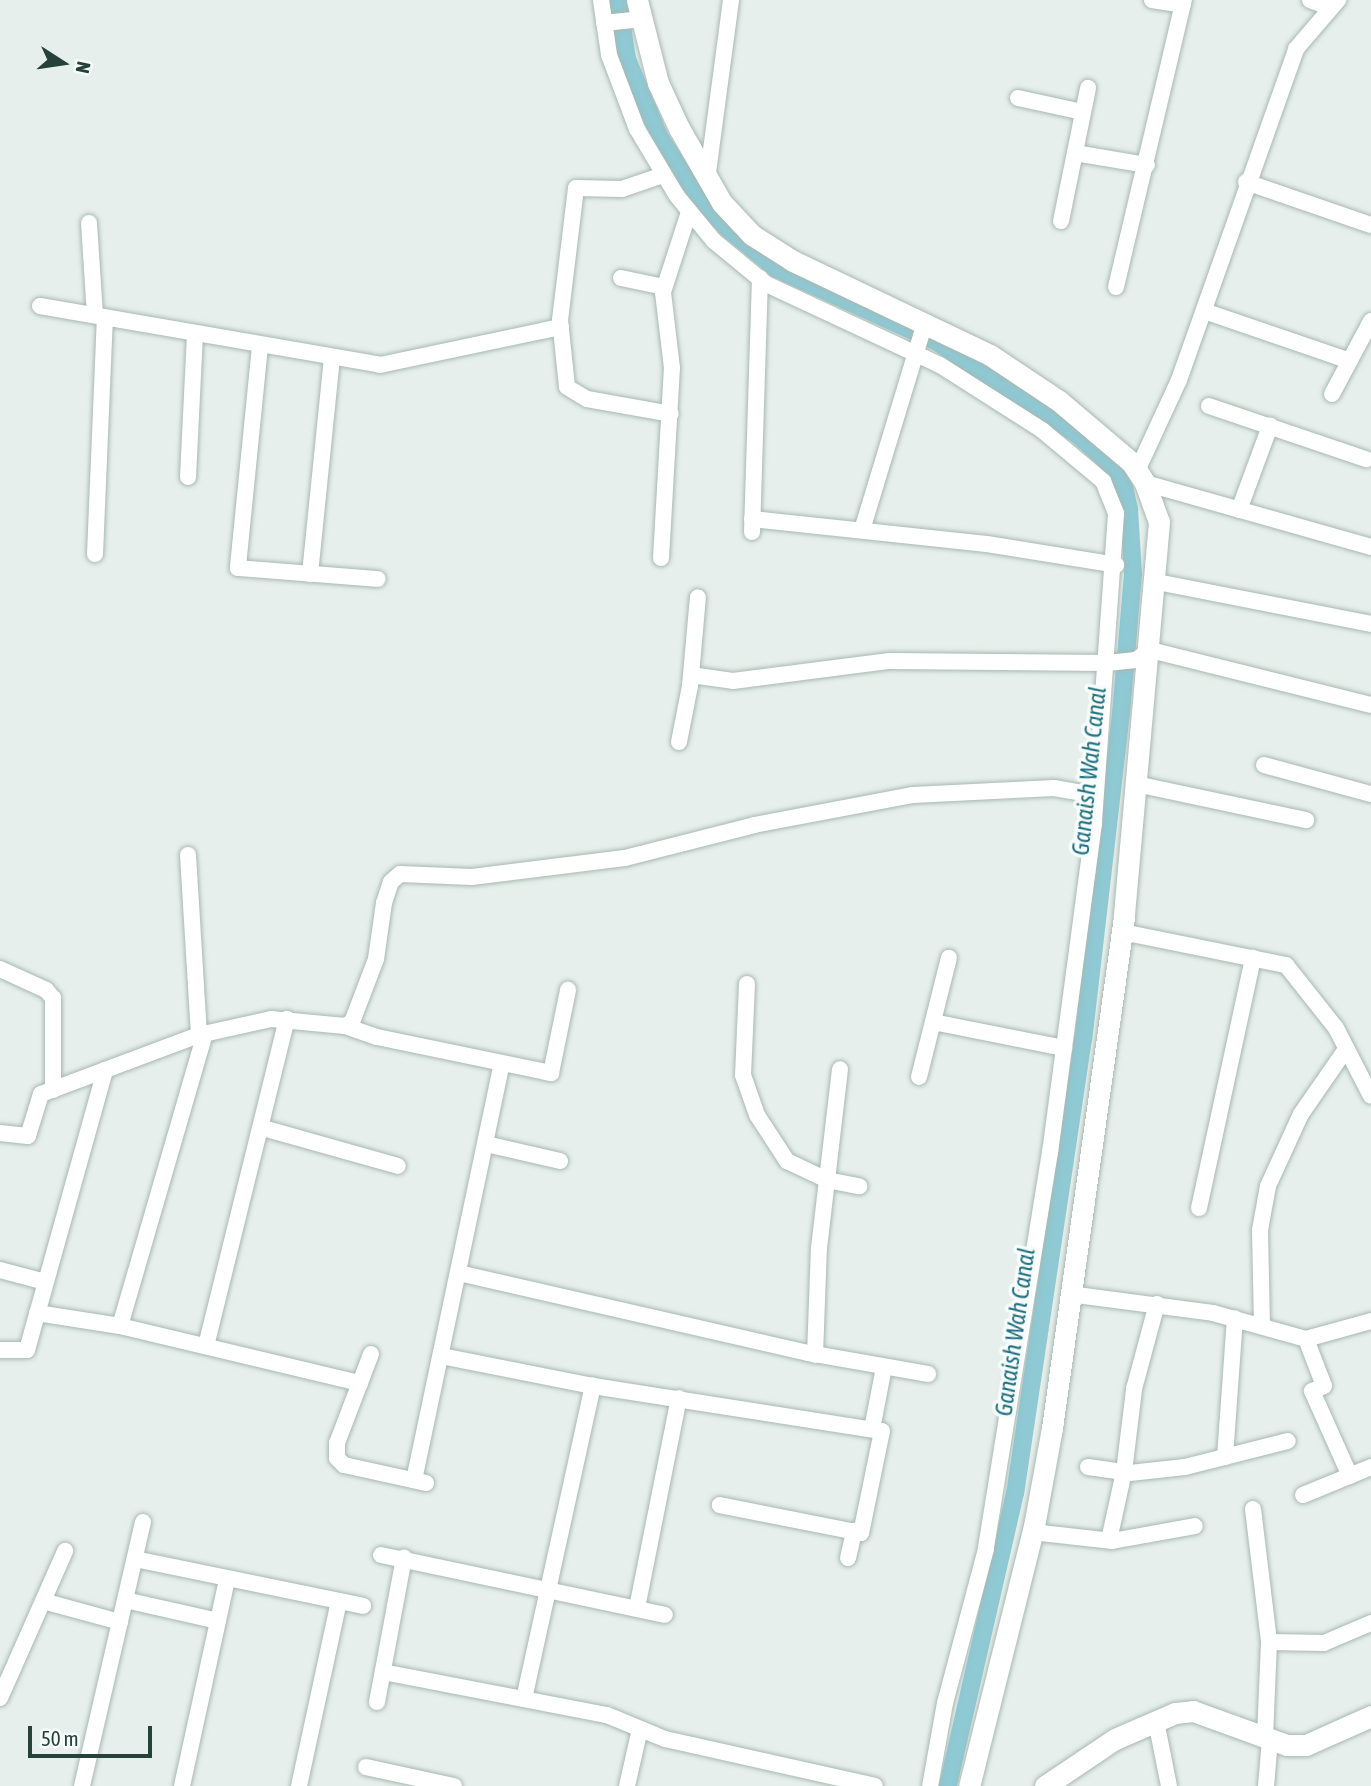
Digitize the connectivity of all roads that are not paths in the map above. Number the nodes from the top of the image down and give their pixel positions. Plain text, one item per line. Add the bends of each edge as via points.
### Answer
1 (601, 0) edge
2 (731, 0) edge
3 (1152, 0) edge
4 (1310, 0) edge
5 (1184, 3) edge
6 (1335, 4) edge
7 (636, 13) edge
8 (608, 23) junction
9 (1088, 88) dead end
10 (1018, 99) dead end
11 (1083, 112) junction
12 (1075, 153) junction
13 (1147, 165) junction
14 (663, 175) junction
15 (707, 180) junction
16 (1246, 182) junction
17 (689, 212) junction
18 (1061, 220) dead end
19 (89, 223) dead end
20 (1371, 225) edge
21 (621, 278) dead end
22 (760, 278) junction
23 (664, 287) junction
24 (1116, 287) dead end
25 (40, 306) dead end
26 (1204, 311) junction
27 (100, 317) junction
28 (1371, 321) edge
29 (925, 325) junction
30 (561, 327) junction
31 (195, 334) junction
32 (260, 346) junction
33 (916, 348) junction
34 (332, 359) junction
35 (1350, 361) junction
36 (1332, 394) dead end
37 (1209, 406) dead end
38 (671, 414) junction
39 (1270, 426) junction
40 (1366, 459) dead end
41 (188, 477) dead end
42 (1141, 477) junction
43 (1239, 510) junction
44 (862, 530) junction
45 (1371, 547) edge
46 (95, 554) dead end
47 (661, 558) dead end
48 (1116, 565) junction
49 (310, 574) junction
50 (378, 579) dead end
51 (1157, 582) junction
52 (698, 597) dead end
53 (1371, 624) edge
54 (1143, 655) junction
55 (1110, 662) junction
56 (691, 675) junction
57 (1371, 705) edge
58 (679, 742) dead end
59 (1264, 765) dead end
60 (1136, 784) junction
61 (1095, 788) junction
62 (1371, 794) edge
63 (1306, 820) dead end
64 (188, 855) dead end
65 (1122, 932) junction
66 (949, 958) dead end
67 (1253, 958) junction
68 (0, 969) edge
69 (747, 984) dead end
70 (568, 990) dead end
71 (287, 1018) junction
72 (933, 1022) junction
73 (345, 1026) junction
74 (202, 1034) junction
75 (1064, 1048) junction
76 (1346, 1049) junction
77 (502, 1064) junction
78 (840, 1069) dead end
79 (105, 1070) junction
80 (919, 1077) dead end
81 (53, 1090) junction
82 (1371, 1096) edge
83 (263, 1128) junction
84 (0, 1133) edge
85 (486, 1144) junction
86 (560, 1161) dead end
87 (398, 1166) dead end
88 (827, 1180) junction
89 (859, 1186) dead end
90 (1199, 1208) dead end
91 (0, 1270) edge
92 (459, 1273) junction
93 (45, 1282) junction
94 (1069, 1294) junction
95 (1157, 1304) junction
96 (37, 1313) junction
97 (1235, 1318) junction
98 (1367, 1322) edge
99 (120, 1326) junction
100 (1262, 1326) junction
101 (1371, 1338) edge
102 (1306, 1339) junction
103 (206, 1346) junction
104 (0, 1350) edge
105 (372, 1354) dead end
106 (815, 1354) junction
107 (441, 1356) junction
108 (884, 1367) junction
109 (928, 1374) dead end
110 (360, 1383) junction
111 (593, 1386) junction
112 (678, 1398) junction
113 (872, 1429) junction
114 (1288, 1441) dead end
115 (1225, 1457) junction
116 (1088, 1467) dead end
117 (1371, 1467) edge
118 (1124, 1472) junction
119 (1350, 1476) junction
120 (1303, 1495) dead end
121 (720, 1505) dead end
122 (1253, 1509) dead end
123 (143, 1522) dead end
124 (1195, 1526) dead end
125 (853, 1531) junction
126 (1032, 1532) junction
127 (1109, 1540) junction
128 (65, 1551) dead end
129 (382, 1555) dead end
130 (404, 1558) junction
131 (848, 1558) dead end
132 (135, 1559) junction
133 (227, 1580) junction
134 (549, 1588) junction
135 (125, 1600) junction
136 (43, 1601) junction
137 (339, 1601) junction
138 (363, 1606) dead end
139 (637, 1608) junction
140 (665, 1615) dead end
141 (218, 1621) junction
142 (120, 1622) junction
143 (1371, 1623) edge
144 (1269, 1642) junction
145 (383, 1672) junction
146 (0, 1698) edge
147 (524, 1699) junction
148 (377, 1702) dead end
149 (1371, 1716) edge
150 (1156, 1721) junction
151 (640, 1729) junction
152 (1267, 1738) junction
153 (366, 1767) dead end
154 (1051, 1784) edge
155 (82, 1786) edge
156 (182, 1786) edge
157 (299, 1786) edge
158 (454, 1786) edge
159 (627, 1786) edge
160 (876, 1786) edge
161 (930, 1786) edge
162 (969, 1786) edge
163 (1169, 1786) edge
164 (1266, 1786) edge

1 - 8 street
2 - 15 street
3 - 5 street
4 - 6 street
5 - 13 street
6 - 16 street via 1296,49
7 - 8 street
7 - 15 street via 658,83
8 - 14 street via 622,93
9 - 11 street
10 - 11 street
11 - 12 street
12 - 13 street
12 - 18 street
13 - 24 street
14 - 17 street
14 - 30 street via 622,189 576,188
15 - 29 street via 752,235 793,261
16 - 20 street
16 - 26 street
17 - 22 street via 714,241
17 - 23 street
19 - 27 street
21 - 23 street
22 - 33 street
22 - 44 street via 752,526
23 - 38 street
25 - 27 street
26 - 35 street
26 - 42 street
27 - 31 street
27 - 46 street
28 - 35 street
29 - 33 street
29 - 42 street via 990,355 1059,401
30 - 34 street via 380,365
30 - 38 street via 567,387 587,399
31 - 32 street
31 - 41 street
32 - 34 street
32 - 49 street via 238,569
33 - 44 street
33 - 48 street via 1042,430 1103,481 1116,514
34 - 49 street
35 - 36 street
37 - 39 street
38 - 47 street
39 - 40 street
39 - 43 street
42 - 43 street
42 - 51 street via 1159,522
43 - 45 street
44 - 48 street
48 - 55 street
49 - 50 street
51 - 53 street
51 - 54 street
52 - 56 street
54 - 55 street
54 - 57 street
54 - 60 street
55 - 56 street via 890,661 733,681
55 - 61 street
56 - 58 street
59 - 62 street
60 - 63 street
60 - 65 street
61 - 73 street via 1081,793 1054,788 913,795 754,825 625,858 472,877 400,874 391,882 384,903 376,959 352,1022
61 - 75 street
64 - 74 street
65 - 67 street
65 - 94 street
66 - 72 street
67 - 76 street via 1286,965
67 - 90 street
68 - 81 street via 46,990 53,998
69 - 88 street via 743,1075 757,1115 787,1161
70 - 77 street via 551,1073
71 - 73 street
71 - 74 street
71 - 83 street
72 - 75 street
72 - 80 street
73 - 77 street
74 - 79 street
74 - 99 street
75 - 161 street via 986,1549 945,1703
76 - 82 street
76 - 100 street via 1301,1114 1268,1186 1260,1230
77 - 85 street
78 - 88 street
79 - 81 street
79 - 93 street
81 - 84 street via 41,1094 28,1136
83 - 87 street
83 - 103 street
85 - 86 street
85 - 92 street
88 - 89 street
88 - 106 street
91 - 93 street
92 - 106 street
92 - 107 street
93 - 96 street
94 - 95 street
94 - 126 street
95 - 97 street
95 - 118 street via 1134,1390
96 - 99 street
96 - 104 street via 27,1350
97 - 100 street
97 - 115 street via 1226,1384
98 - 101 street
98 - 102 street
99 - 103 street
100 - 102 street
102 - 119 street via 1324,1386 1312,1391
103 - 110 street
105 - 110 street
106 - 108 street
107 - 110 street via 420,1482 344,1465 337,1458 337,1443
107 - 111 street
108 - 109 street
108 - 113 street
111 - 112 street
111 - 134 street
112 - 113 street
112 - 139 street
113 - 125 street via 882,1431 861,1533
114 - 115 street
115 - 118 street via 1185,1467
116 - 118 street
117 - 119 street
118 - 127 street
119 - 120 street
121 - 125 street
122 - 144 street
123 - 132 street
124 - 127 street
125 - 131 street
126 - 127 street
126 - 162 street
128 - 136 street
129 - 130 street
130 - 134 street
130 - 145 street
132 - 133 street
132 - 135 street
133 - 137 street
133 - 141 street
134 - 139 street
134 - 147 street
135 - 141 street
135 - 142 street
136 - 142 street
136 - 146 street
137 - 138 street
137 - 157 street
139 - 140 street
141 - 156 street
142 - 155 street
143 - 144 street via 1324,1643
144 - 152 street
145 - 147 street
145 - 148 street
147 - 151 street via 607,1715
149 - 152 street via 1306,1745
150 - 152 street via 1194,1711
150 - 154 street via 1115,1739
150 - 163 street
151 - 159 street
151 - 160 street via 665,1739
152 - 164 street
153 - 158 street

